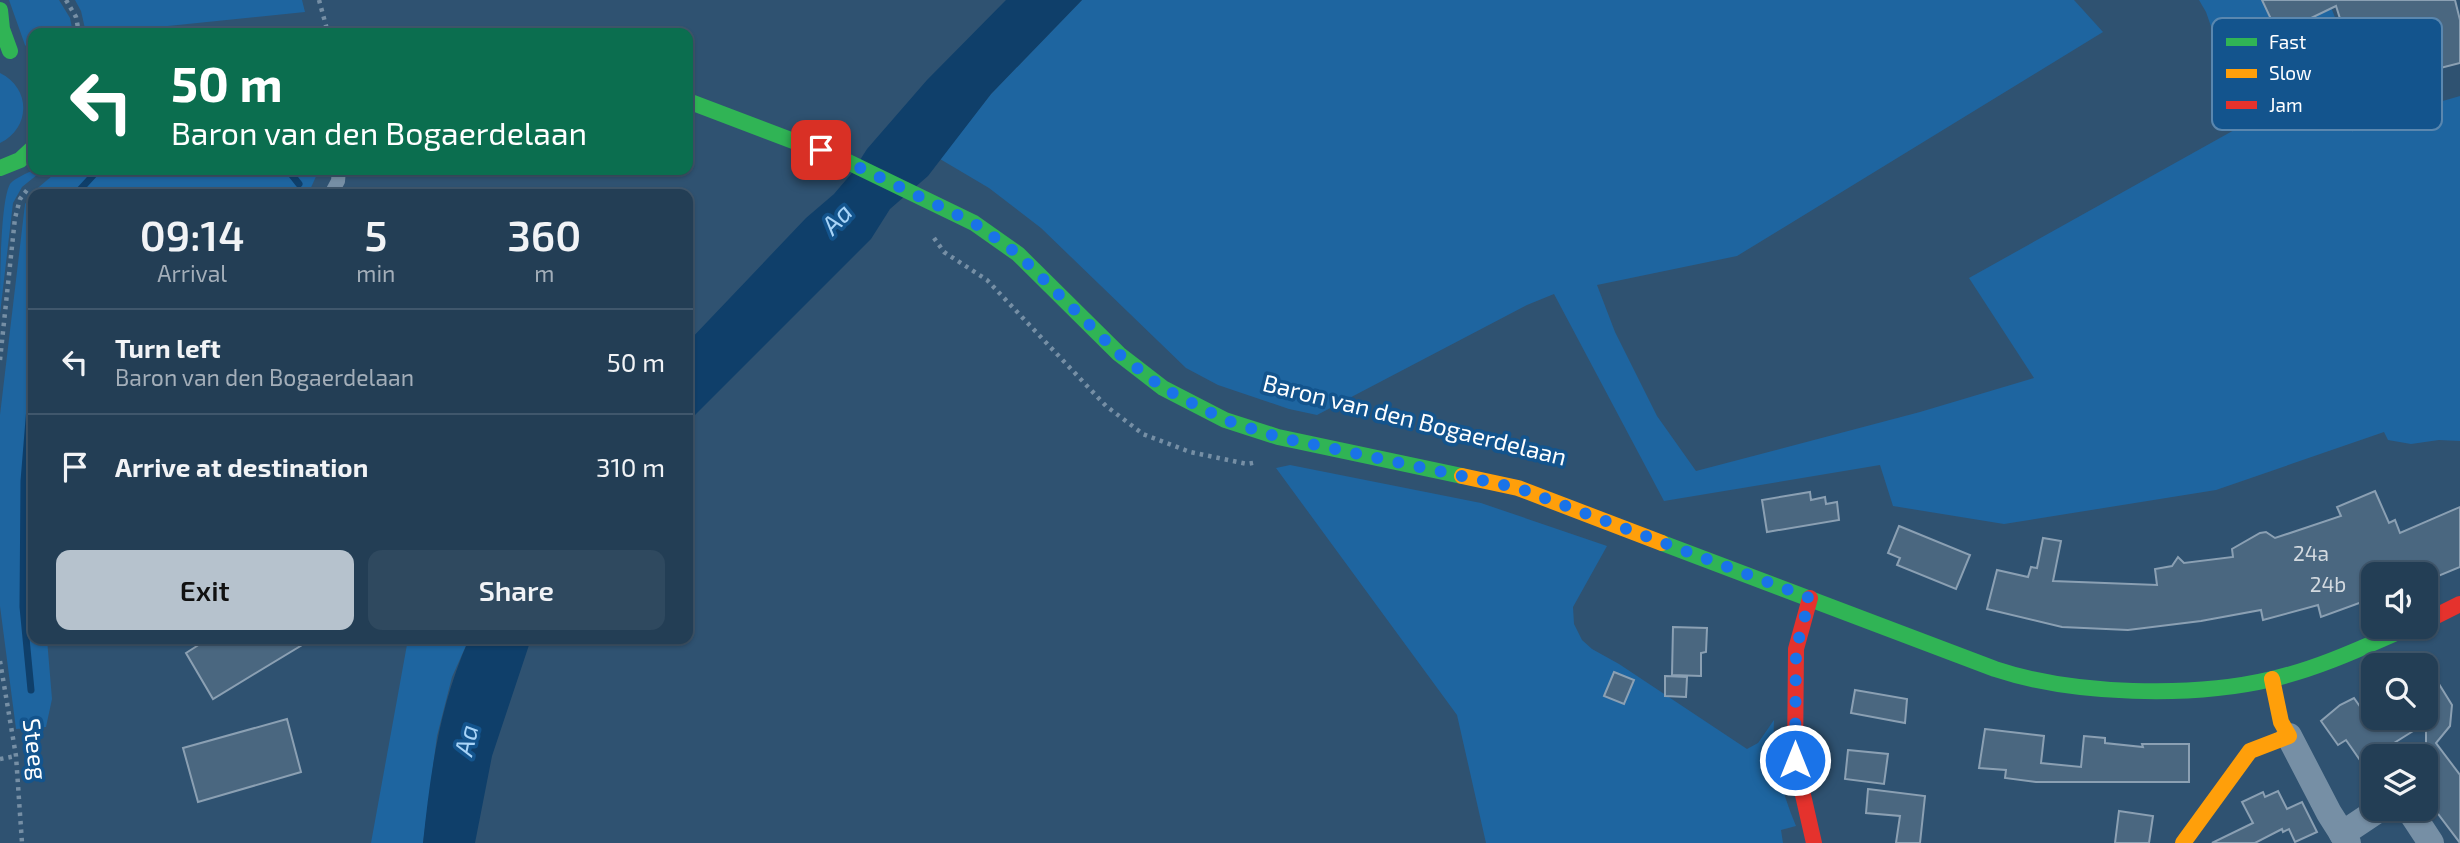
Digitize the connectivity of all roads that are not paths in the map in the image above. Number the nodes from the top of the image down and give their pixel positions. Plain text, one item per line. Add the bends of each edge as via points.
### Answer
1 (0, 10) edge
2 (10, 52) edge
3 (693, 103) edge
4 (28, 153) edge
5 (2, 172) edge
6 (1810, 598) junction
7 (2460, 604) edge
8 (2438, 615) edge
9 (2382, 639) edge
10 (2272, 679) junction
11 (2289, 736) junction
12 (2365, 821) edge
13 (2417, 821) edge
14 (2345, 838) edge
15 (1814, 843) edge
16 (2183, 843) edge
17 (2431, 843) edge

1 - 2 main road
3 - 6 main road, Baron van den Bogaerdelaan via 846,161 974,223 1018,254 1119,354 1163,388 1225,420 1278,437 1518,488
4 - 5 main road
6 - 10 main road, Baron van den Bogaerdelaan via 2020,676 2085,686 2191,690
6 - 15 main road via 1796,649 1795,760
7 - 8 main road
9 - 10 main road, Baron van den Bogaerdelaan
10 - 11 main road via 2281,722
11 - 14 street
11 - 16 main road via 2249,751
12 - 14 street
13 - 17 street

